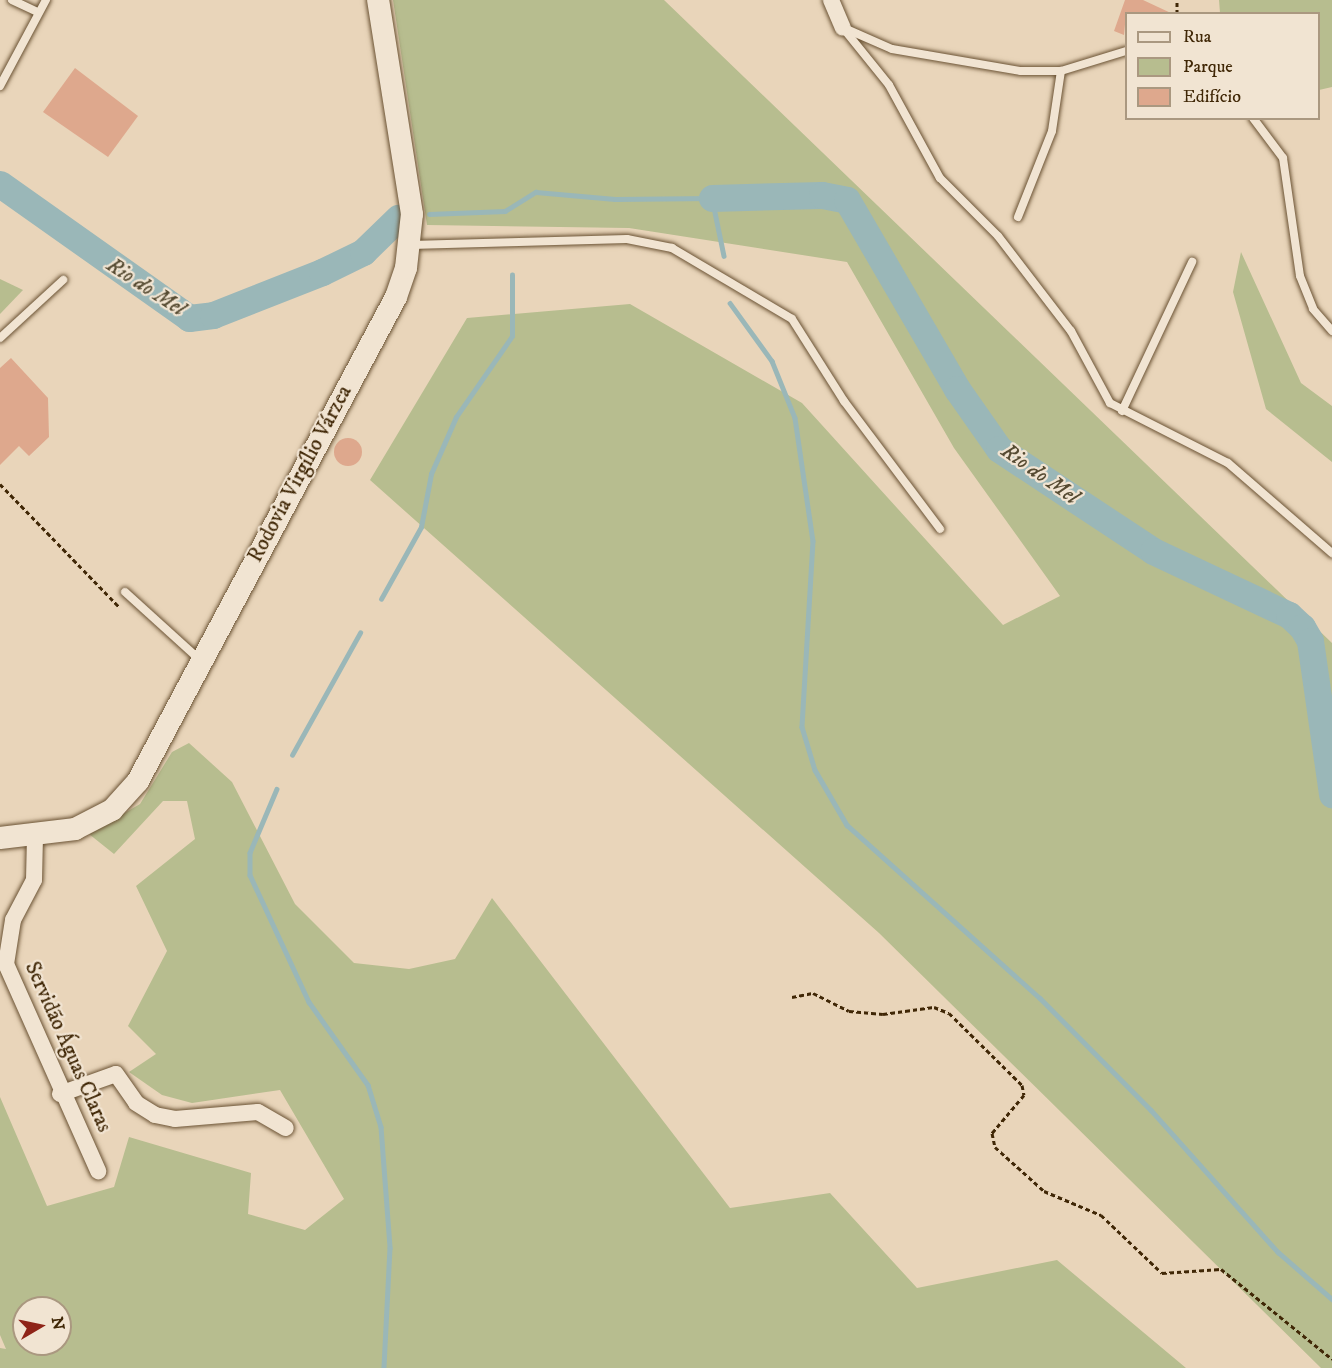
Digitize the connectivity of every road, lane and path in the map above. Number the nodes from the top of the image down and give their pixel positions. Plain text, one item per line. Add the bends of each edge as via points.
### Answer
1 (12, 0) edge
2 (46, 0) edge
3 (378, 0) edge
4 (831, 0) edge
5 (38, 12) junction
6 (843, 28) junction
7 (1125, 51) edge
8 (1061, 71) junction
9 (0, 86) edge
10 (1254, 120) edge
11 (1018, 217) dead end
12 (411, 245) junction
13 (1192, 262) dead end
14 (63, 280) dead end
15 (1332, 331) edge
16 (0, 338) edge
17 (1122, 411) junction
18 (0, 484) edge
19 (940, 529) dead end
20 (1332, 553) edge
21 (125, 592) dead end
22 (119, 607) dead end
23 (201, 661) junction
24 (35, 836) junction
25 (0, 838) edge
26 (792, 998) dead end
27 (60, 1094) junction
28 (286, 1128) dead end
29 (98, 1171) dead end
30 (1332, 1359) edge

1 - 5 lane
2 - 5 lane
3 - 12 main road, Rodovia Virgílio Várzea via 410,189
4 - 6 street
5 - 9 lane
6 - 8 lane via 919,55 1007,69
6 - 17 lane via 889,85 940,178 1007,246 1075,336 1102,393
7 - 8 lane
8 - 11 lane via 1053,131
10 - 15 lane via 1283,158 1300,276 1313,309
12 - 19 lane via 627,239 672,248 792,319 844,401
12 - 23 main road, Rodovia Virgílio Várzea via 382,325
13 - 17 lane
14 - 16 lane
17 - 20 lane via 1228,463
18 - 22 path
21 - 23 lane
23 - 24 main road, Rodovia Virgílio Várzea via 127,795 94,821
24 - 25 main road, Rodovia Virgílio Várzea
24 - 27 street, Servidão Águas Claras via 34,880 13,920 6,964 45,1042
26 - 30 path via 813,993 849,1011 883,1014 934,1007 949,1013 1022,1085 1024,1095 992,1133 995,1148 1044,1191 1101,1215 1162,1273 1221,1269 1235,1277
27 - 28 street via 116,1074 136,1103 155,1115 175,1119 258,1112
27 - 29 street, Servidão Águas Claras

